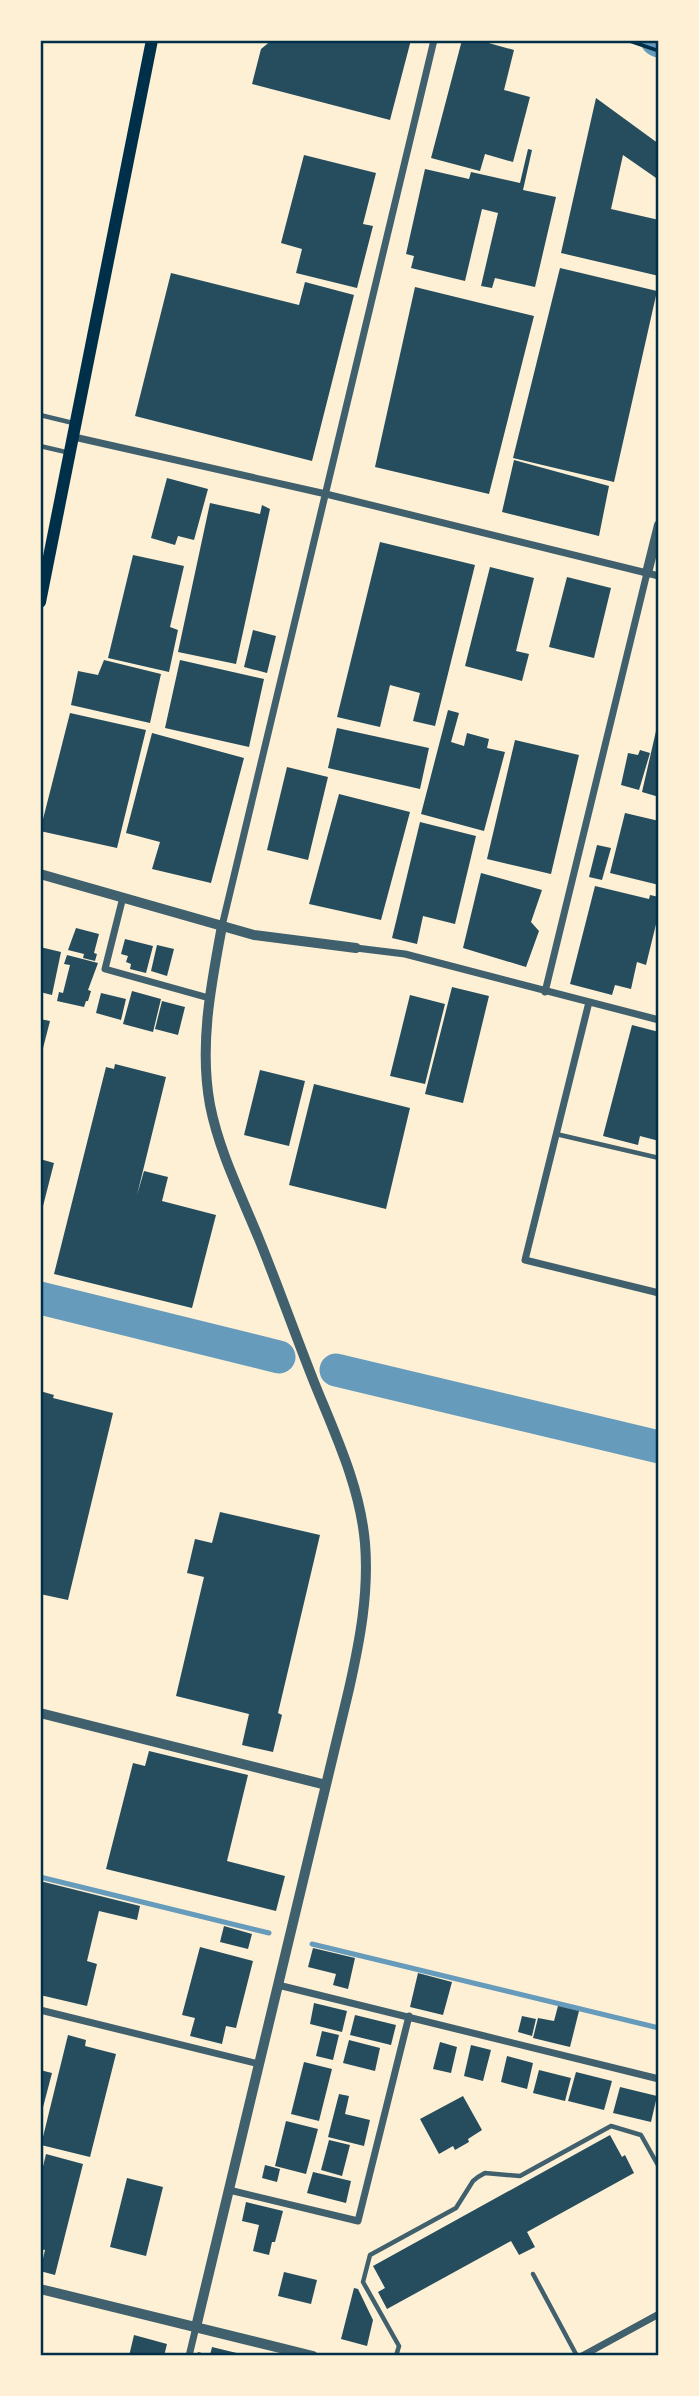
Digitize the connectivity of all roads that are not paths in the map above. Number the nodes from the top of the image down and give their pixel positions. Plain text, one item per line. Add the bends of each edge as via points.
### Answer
1 (152, 40) edge
2 (434, 40) edge
3 (40, 415) edge
4 (77, 424) junction
5 (74, 438) junction
6 (40, 446) edge
7 (71, 453) junction
8 (326, 494) junction
9 (659, 525) edge
10 (653, 575) edge
11 (40, 602) edge
12 (40, 874) edge
13 (123, 897) junction
14 (222, 926) junction
15 (356, 948) joint
16 (545, 992) junction
17 (209, 998) junction
18 (589, 1002) junction
19 (659, 1020) edge
20 (556, 1134) junction
21 (659, 1158) edge
22 (659, 1293) edge
23 (40, 1713) edge
24 (326, 1785) junction
25 (278, 1985) junction
26 (40, 2010) edge
27 (409, 2016) junction
28 (259, 2064) junction
29 (659, 2080) edge
30 (659, 2167) edge
31 (229, 2190) junction
32 (533, 2274) dead end
33 (40, 2289) edge
34 (659, 2314) edge
35 (196, 2327) junction
36 (270, 2350) edge
37 (189, 2356) edge
38 (313, 2356) edge
39 (396, 2356) edge
40 (579, 2356) edge

1 - 4 main road
2 - 8 street
3 - 4 lane
4 - 5 main road
5 - 7 main road
5 - 8 street
6 - 7 lane
7 - 11 main road
8 - 10 street
8 - 14 street
9 - 10 street
10 - 16 street
12 - 13 street
13 - 14 street
13 - 17 street via 104,970
14 - 15 street via 254,935
14 - 17 street
15 - 16 street via 405,954
16 - 18 street
17 - 24 street via 205,1047 216,1127 341,1446 363,1528 367,1582 362,1635
18 - 19 street
18 - 20 street
20 - 21 lane
20 - 22 street via 525,1261
23 - 24 street
24 - 25 street
25 - 27 street
25 - 28 street
26 - 28 street
27 - 29 street
27 - 31 street via 358,2221
28 - 31 street
30 - 39 lane via 641,2134 611,2126 520,2176 485,2173 472,2181 456,2208 370,2255 363,2281 399,2346
31 - 35 street
32 - 40 lane
33 - 35 street
34 - 40 street
35 - 36 street
35 - 37 street
36 - 38 street

